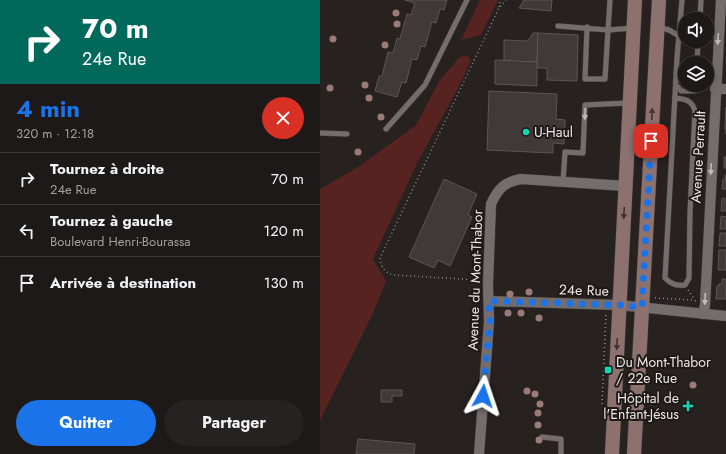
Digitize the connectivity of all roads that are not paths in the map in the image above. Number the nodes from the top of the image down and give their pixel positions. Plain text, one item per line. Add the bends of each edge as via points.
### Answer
1 (466, 0) edge
2 (610, 0) edge
3 (635, 0) edge
4 (659, 0) edge
5 (682, 0) edge
6 (701, 0) edge
7 (721, 0) edge
8 (681, 12) edge
9 (700, 12) edge
10 (558, 26) dead end
11 (657, 26) junction
12 (587, 27) junction
13 (633, 28) junction
14 (608, 30) junction
15 (678, 35) edge
16 (678, 48) edge
17 (714, 56) edge
18 (676, 73) joint
19 (678, 82) edge
20 (714, 88) edge
21 (678, 89) edge
22 (726, 89) edge
23 (710, 92) edge
24 (675, 98) junction
25 (629, 103) junction
26 (386, 129) dead end
27 (320, 133) edge
28 (347, 134) dead end
29 (563, 182) junction
30 (625, 186) junction
31 (489, 301) junction
32 (619, 305) junction
33 (642, 307) junction
34 (704, 309) junction
35 (726, 316) edge
36 (542, 437) dead end
37 (479, 454) edge
38 (561, 454) edge
39 (612, 454) edge
40 (634, 454) edge

1 - 26 lane via 425,85
2 - 14 lane
3 - 13 main road
4 - 11 main road
5 - 8 lane
6 - 9 lane
7 -> 17 street, Avenue Perrault
10 - 12 lane
11 - 15 lane
33 -> 11 main road
12 - 14 lane
12 - 14 lane via 584,79 605,79
13 - 14 lane
13 - 25 main road
16 - 18 lane
18 - 19 lane
20 - 22 street
21 - 24 lane
23 -> 34 street, Avenue Perrault
24 - 24 lane via 665,278 672,284 685,285 689,278 695,111 694,105 687,100
25 -> 29 lane via 585,105 583,153 565,152
25 - 30 main road
27 - 28 lane
29 - 30 street, Avenue du Mont-Thabor
29 - 31 street, Avenue du Mont-Thabor via 521,179 511,181 495,194 491,204
30 -> 32 main road
31 - 32 street, 24e Rue
31 - 37 street, Avenue du Mont-Thabor via 490,322
32 - 33 street, 24e Rue
32 -> 39 main road
33 - 34 street, 24e Rue
33 - 40 main road
34 - 35 street, 24e Rue
36 - 38 lane via 561,439

